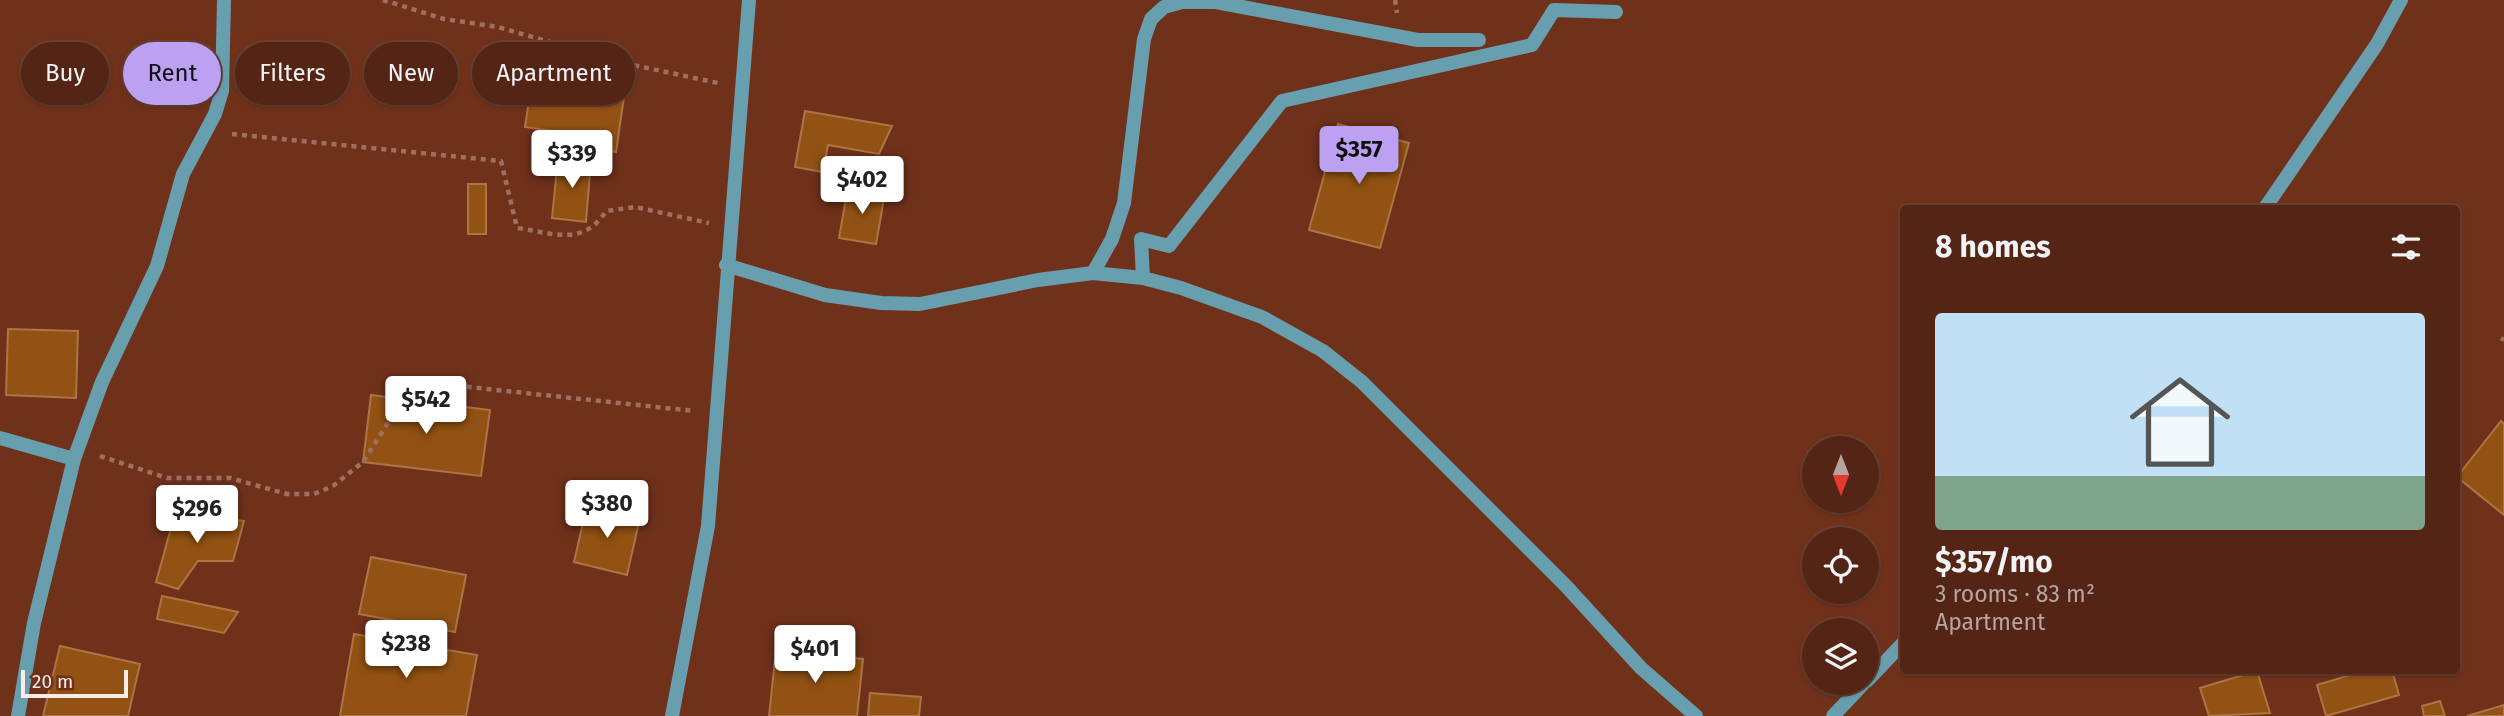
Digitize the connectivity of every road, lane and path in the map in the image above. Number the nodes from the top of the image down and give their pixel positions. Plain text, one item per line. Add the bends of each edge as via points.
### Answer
1 (224, 0) edge
2 (383, 0) edge
3 (749, 0) edge
4 (2401, 0) edge
5 (1616, 12) dead end
6 (1479, 40) dead end
7 (741, 89) junction
8 (207, 131) junction
9 (2267, 205) edge
10 (730, 229) junction
11 (726, 265) junction
12 (1093, 273) junction
13 (1143, 278) junction
14 (716, 413) junction
15 (0, 438) edge
16 (77, 453) junction
17 (1900, 646) edge
18 (1879, 668) edge
19 (1853, 695) edge
20 (18, 716) edge
21 (672, 716) edge
22 (1696, 716) edge
23 (1833, 716) edge

1 - 8 street via 222,91
2 - 7 path via 444,19 498,27 619,62
3 - 7 street
4 - 9 street via 2377,44
5 - 13 street via 1554,10 1532,44 1282,101 1169,246 1141,239
6 - 12 street via 1418,40 1216,2 1182,2 1164,8 1151,19 1144,39 1124,203 1112,239
7 - 10 street
8 - 10 path via 501,162 517,229 579,236 596,227 606,211 635,207
8 - 16 street via 183,174 157,266 102,382
10 - 11 street
11 - 12 street via 825,295 920,304
11 - 14 street
12 - 13 street
13 - 22 street via 1262,317 1323,351 1362,382 1566,586 1640,668
14 - 16 path via 450,385 424,388 404,398 363,462 333,486 314,494 288,494 230,478 167,478
14 - 21 street via 708,526
15 - 16 street
16 - 20 street via 34,623
17 - 18 street
19 - 23 street

